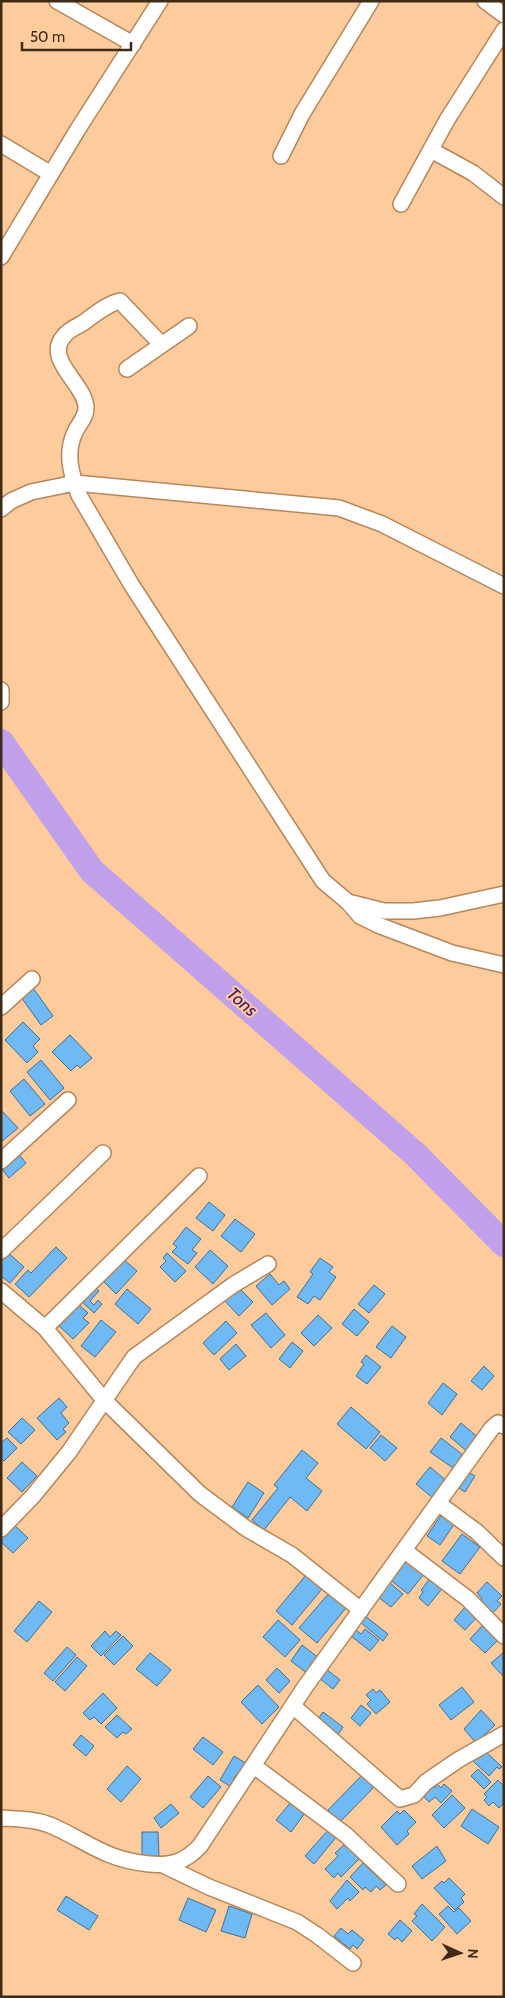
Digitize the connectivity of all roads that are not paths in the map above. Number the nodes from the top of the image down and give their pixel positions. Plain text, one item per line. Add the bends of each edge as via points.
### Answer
1 (58, 1) edge
2 (160, 1) edge
3 (371, 1) edge
4 (485, 1) edge
5 (504, 14) edge
6 (504, 30) edge
7 (133, 44) junction
8 (1, 144) edge
9 (431, 150) junction
10 (280, 156) dead end
11 (51, 174) junction
12 (504, 197) edge
13 (401, 204) dead end
14 (1, 257) edge
15 (189, 326) dead end
16 (161, 344) junction
17 (127, 369) dead end
18 (75, 483) junction
19 (1, 509) edge
20 (504, 586) edge
21 (1, 690) edge
22 (1, 702) edge
23 (504, 894) edge
24 (348, 902) junction
25 (504, 964) edge
26 (32, 979) dead end
27 (1, 1007) edge
28 (68, 1100) dead end
29 (103, 1153) dead end
30 (1, 1161) edge
31 (199, 1176) dead end
32 (1, 1251) edge
33 (268, 1264) dead end
34 (1, 1291) edge
35 (46, 1328) junction
36 (104, 1400) junction
37 (504, 1426) edge
38 (438, 1503) junction
39 (1, 1529) edge
40 (405, 1550) junction
41 (504, 1558) edge
42 (361, 1610) junction
43 (504, 1636) edge
44 (293, 1706) junction
45 (504, 1734) edge
46 (254, 1766) junction
47 (1, 1818) edge
48 (165, 1866) junction
49 (398, 1884) dead end
50 (353, 1963) dead end

1 - 7 street
2 - 7 street
3 - 10 street
4 - 5 street
6 - 9 street
7 - 11 street
8 - 11 street
9 - 12 street via 473,173
9 - 13 street
11 - 14 street
15 - 16 street
16 - 17 street
16 - 18 street via 120,301 64,336 58,349 61,363 83,395 86,405 86,415 69,447
18 - 19 street via 31,492
18 - 20 street via 339,508 382,524
18 - 24 street via 131,584 308,860 323,881
21 - 22 street
23 - 24 street via 413,911 384,911
24 - 25 street via 360,916 378,925 452,953
26 - 27 street
28 - 30 street
29 - 32 street
31 - 35 street
33 - 36 street via 138,1353
34 - 35 street
35 - 36 street
36 - 39 street via 70,1452 34,1496
36 - 42 street via 200,1494 247,1529 292,1555
37 - 38 street via 498,1423 492,1428
38 - 40 street
38 - 41 street via 477,1532
40 - 42 street
40 - 43 street via 468,1600
42 - 44 street
44 - 45 street via 400,1799 414,1795 426,1782 458,1760
44 - 46 street
46 - 48 street via 200,1846 192,1854
46 - 49 street via 346,1835
47 - 48 street via 31,1819 50,1825 114,1858
48 - 50 street via 297,1922

